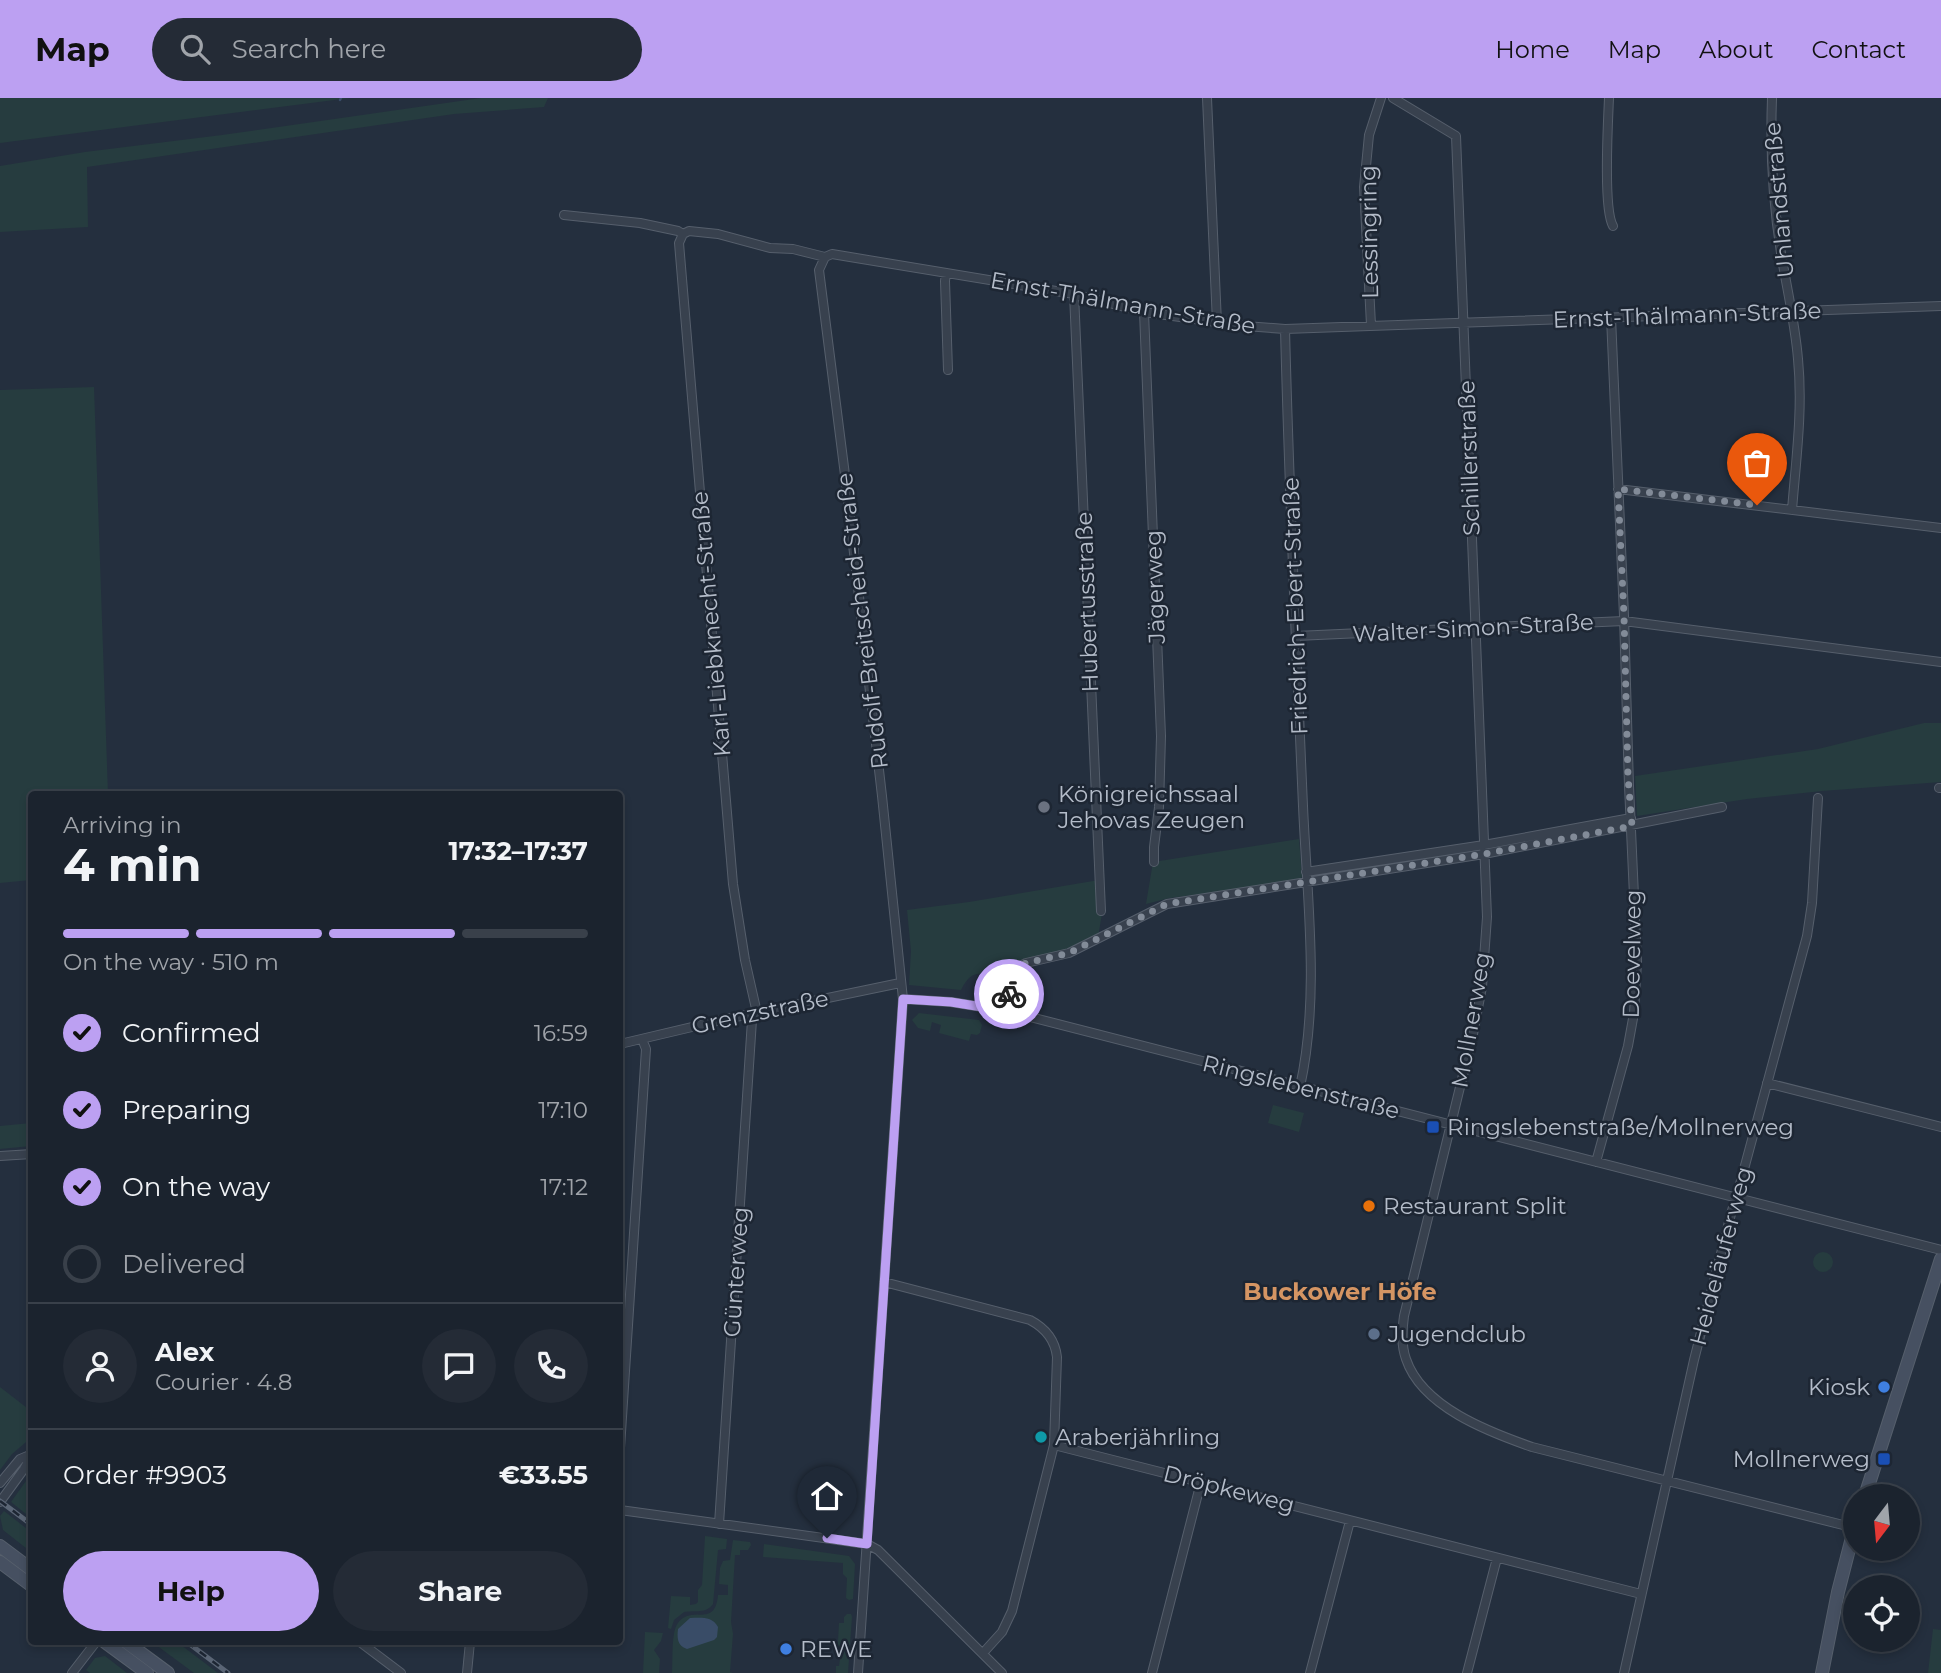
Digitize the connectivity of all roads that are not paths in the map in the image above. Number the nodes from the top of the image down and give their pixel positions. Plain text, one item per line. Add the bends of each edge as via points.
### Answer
1 (1207, 98) edge
2 (1381, 98) edge
3 (1393, 98) edge
4 (1609, 98) edge
5 (1769, 99) edge
6 (564, 215) dead end
7 (1614, 226) dead end
8 (683, 234) junction
9 (825, 257) junction
10 (946, 273) junction
11 (1074, 294) junction
12 (1941, 306) edge
13 (1144, 312) junction
14 (1792, 312) junction
15 (1611, 317) junction
16 (1463, 321) junction
17 (1217, 323) junction
18 (1371, 325) junction
19 (1285, 329) junction
20 (948, 370) dead end
21 (1618, 489) junction
22 (1792, 510) junction
23 (1941, 528) edge
24 (1624, 621) junction
25 (1476, 627) junction
26 (1296, 636) junction
27 (1941, 662) edge
28 (1818, 798) dead end
29 (1722, 807) dead end
30 (1631, 822) junction
31 (1484, 850) junction
32 (1154, 862) dead end
33 (1307, 872) junction
34 (1308, 882) junction
35 (1101, 911) dead end
36 (900, 985) junction
37 (903, 999) junction
38 (1007, 1011) junction
39 (754, 1016) junction
40 (623, 1043) edge
41 (644, 1044) dead end
42 (1767, 1083) junction
43 (1300, 1087) junction
44 (1450, 1125) junction
45 (1941, 1127) edge
46 (28, 1154) edge
47 (0, 1156) edge
48 (1596, 1162) junction
49 (1736, 1198) junction
50 (1941, 1250) edge
51 (1941, 1259) edge
52 (884, 1282) junction
53 (623, 1402) edge
54 (1054, 1444) junction
55 (28, 1456) edge
56 (28, 1462) edge
57 (1667, 1481) junction
58 (1201, 1482) junction
59 (0, 1483) edge
60 (1869, 1484) edge
61 (0, 1502) edge
62 (623, 1510) edge
63 (1350, 1521) junction
64 (719, 1524) junction
65 (1843, 1524) edge
66 (867, 1544) junction
67 (0, 1546) edge
68 (1497, 1558) junction
69 (1846, 1561) edge
70 (0, 1562) edge
71 (28, 1567) edge
72 (28, 1583) edge
73 (1641, 1594) junction
74 (94, 1645) edge
75 (110, 1645) edge
76 (131, 1645) edge
77 (364, 1645) edge
78 (470, 1645) edge
79 (983, 1653) junction
80 (72, 1673) edge
81 (147, 1673) edge
82 (168, 1673) edge
83 (401, 1673) edge
84 (467, 1673) edge
85 (858, 1673) edge
86 (1002, 1673) edge
87 (1152, 1673) edge
88 (1310, 1673) edge
89 (1467, 1673) edge
90 (1624, 1673) edge
91 (1822, 1673) edge

1 - 17 street
2 - 18 street, Lessingring via 1369,135 1364,187
3 - 16 street, Schillerstraße via 1456,136
4 - 7 street via 1608,198
5 - 14 street, Uhlandstraße via 1773,185
6 - 8 street, Ernst-Thälmann-Straße via 640,223
8 - 9 street, Ernst-Thälmann-Straße via 718,234
8 - 39 street, Karl-Liebknecht-Straße via 679,243 733,884
9 - 10 street, Ernst-Thälmann-Straße via 832,254
9 - 36 street, Rudolf-Breitscheid-Straße via 819,270 896,918
10 - 11 street, Ernst-Thälmann-Straße
10 - 20 street
11 - 13 street, Ernst-Thälmann-Straße
11 - 35 street, Hubertusstraße
12 - 14 street, Ernst-Thälmann-Straße
13 - 17 street, Ernst-Thälmann-Straße
13 - 32 street, Jägerweg via 1161,736
14 - 15 street, Ernst-Thälmann-Straße
14 - 22 street, Uhlandstraße via 1800,400
15 - 16 street, Ernst-Thälmann-Straße
15 - 21 street, Doevelweg
16 - 18 street, Ernst-Thälmann-Straße
16 - 25 street, Schillerstraße
17 - 19 street, Ernst-Thälmann-Straße
18 - 19 street, Ernst-Thälmann-Straße
19 - 26 street, Friedrich-Ebert-Straße
21 - 22 street
21 - 24 street, Doevelweg
22 - 23 street
24 - 25 street, Walter-Simon-Straße
24 - 27 street, Walter-Simon-Straße
24 - 30 street, Doevelweg
25 - 26 street, Walter-Simon-Straße
25 - 31 street, Schillerstraße
26 - 33 street, Friedrich-Ebert-Straße
28 - 42 street, Heideläuferweg via 1807,936
29 - 30 street
30 - 31 street
30 - 48 street, Doevelweg via 1637,962 1634,1013
31 - 33 street
31 - 34 street
31 - 44 street, Mollnerweg via 1487,917 1482,988
33 - 34 street, Friedrich-Ebert-Straße
34 - 38 street via 1167,904 1069,953 1026,963 1011,975
34 - 43 street, Friedrich-Ebert-Straße via 1309,1025
36 - 37 street, Rudolf-Breitscheid-Straße
36 - 39 street, Grenzstraße
37 - 38 street, Ringslebenstraße
37 - 52 street, Rudolf-Breitscheid-Straße
38 - 43 street, Ringslebenstraße
39 - 40 street, Grenzstraße
39 - 64 street, Günterweg
41 - 53 street
42 - 45 street
42 - 49 street, Heideläuferweg
43 - 44 street, Ringslebenstraße
44 - 48 street, Ringslebenstraße
44 - 57 street, Mollnerweg via 1404,1316 1404,1348 1412,1374 1446,1407 1500,1436
46 - 47 street
48 - 49 street, Ringslebenstraße
49 - 50 street, Ringslebenstraße
49 - 57 street, Heideläuferweg
51 - 60 main road
52 - 54 street via 1042,1327 1056,1349
52 - 66 street, Rudolf-Breitscheid-Straße
54 - 58 street, Dröpkeweg
54 - 79 street via 1012,1611 1002,1632
55 - 59 street
56 - 61 street
57 - 65 street, Mollnerweg
57 - 73 street, Heideläuferweg
58 - 63 street, Dröpkeweg
58 - 87 street
62 - 64 street
63 - 68 street, Dröpkeweg
63 - 88 street
64 - 66 street
66 - 79 street
66 - 85 street, Rudolf-Breitscheid-Straße
67 - 71 main road
68 - 73 street, Dröpkeweg
68 - 89 street
69 - 91 main road
70 - 72 main road
73 - 90 street, Heideläuferweg
74 - 80 street
75 - 81 main road
76 - 82 main road
77 - 83 street
78 - 84 street
79 - 86 street

